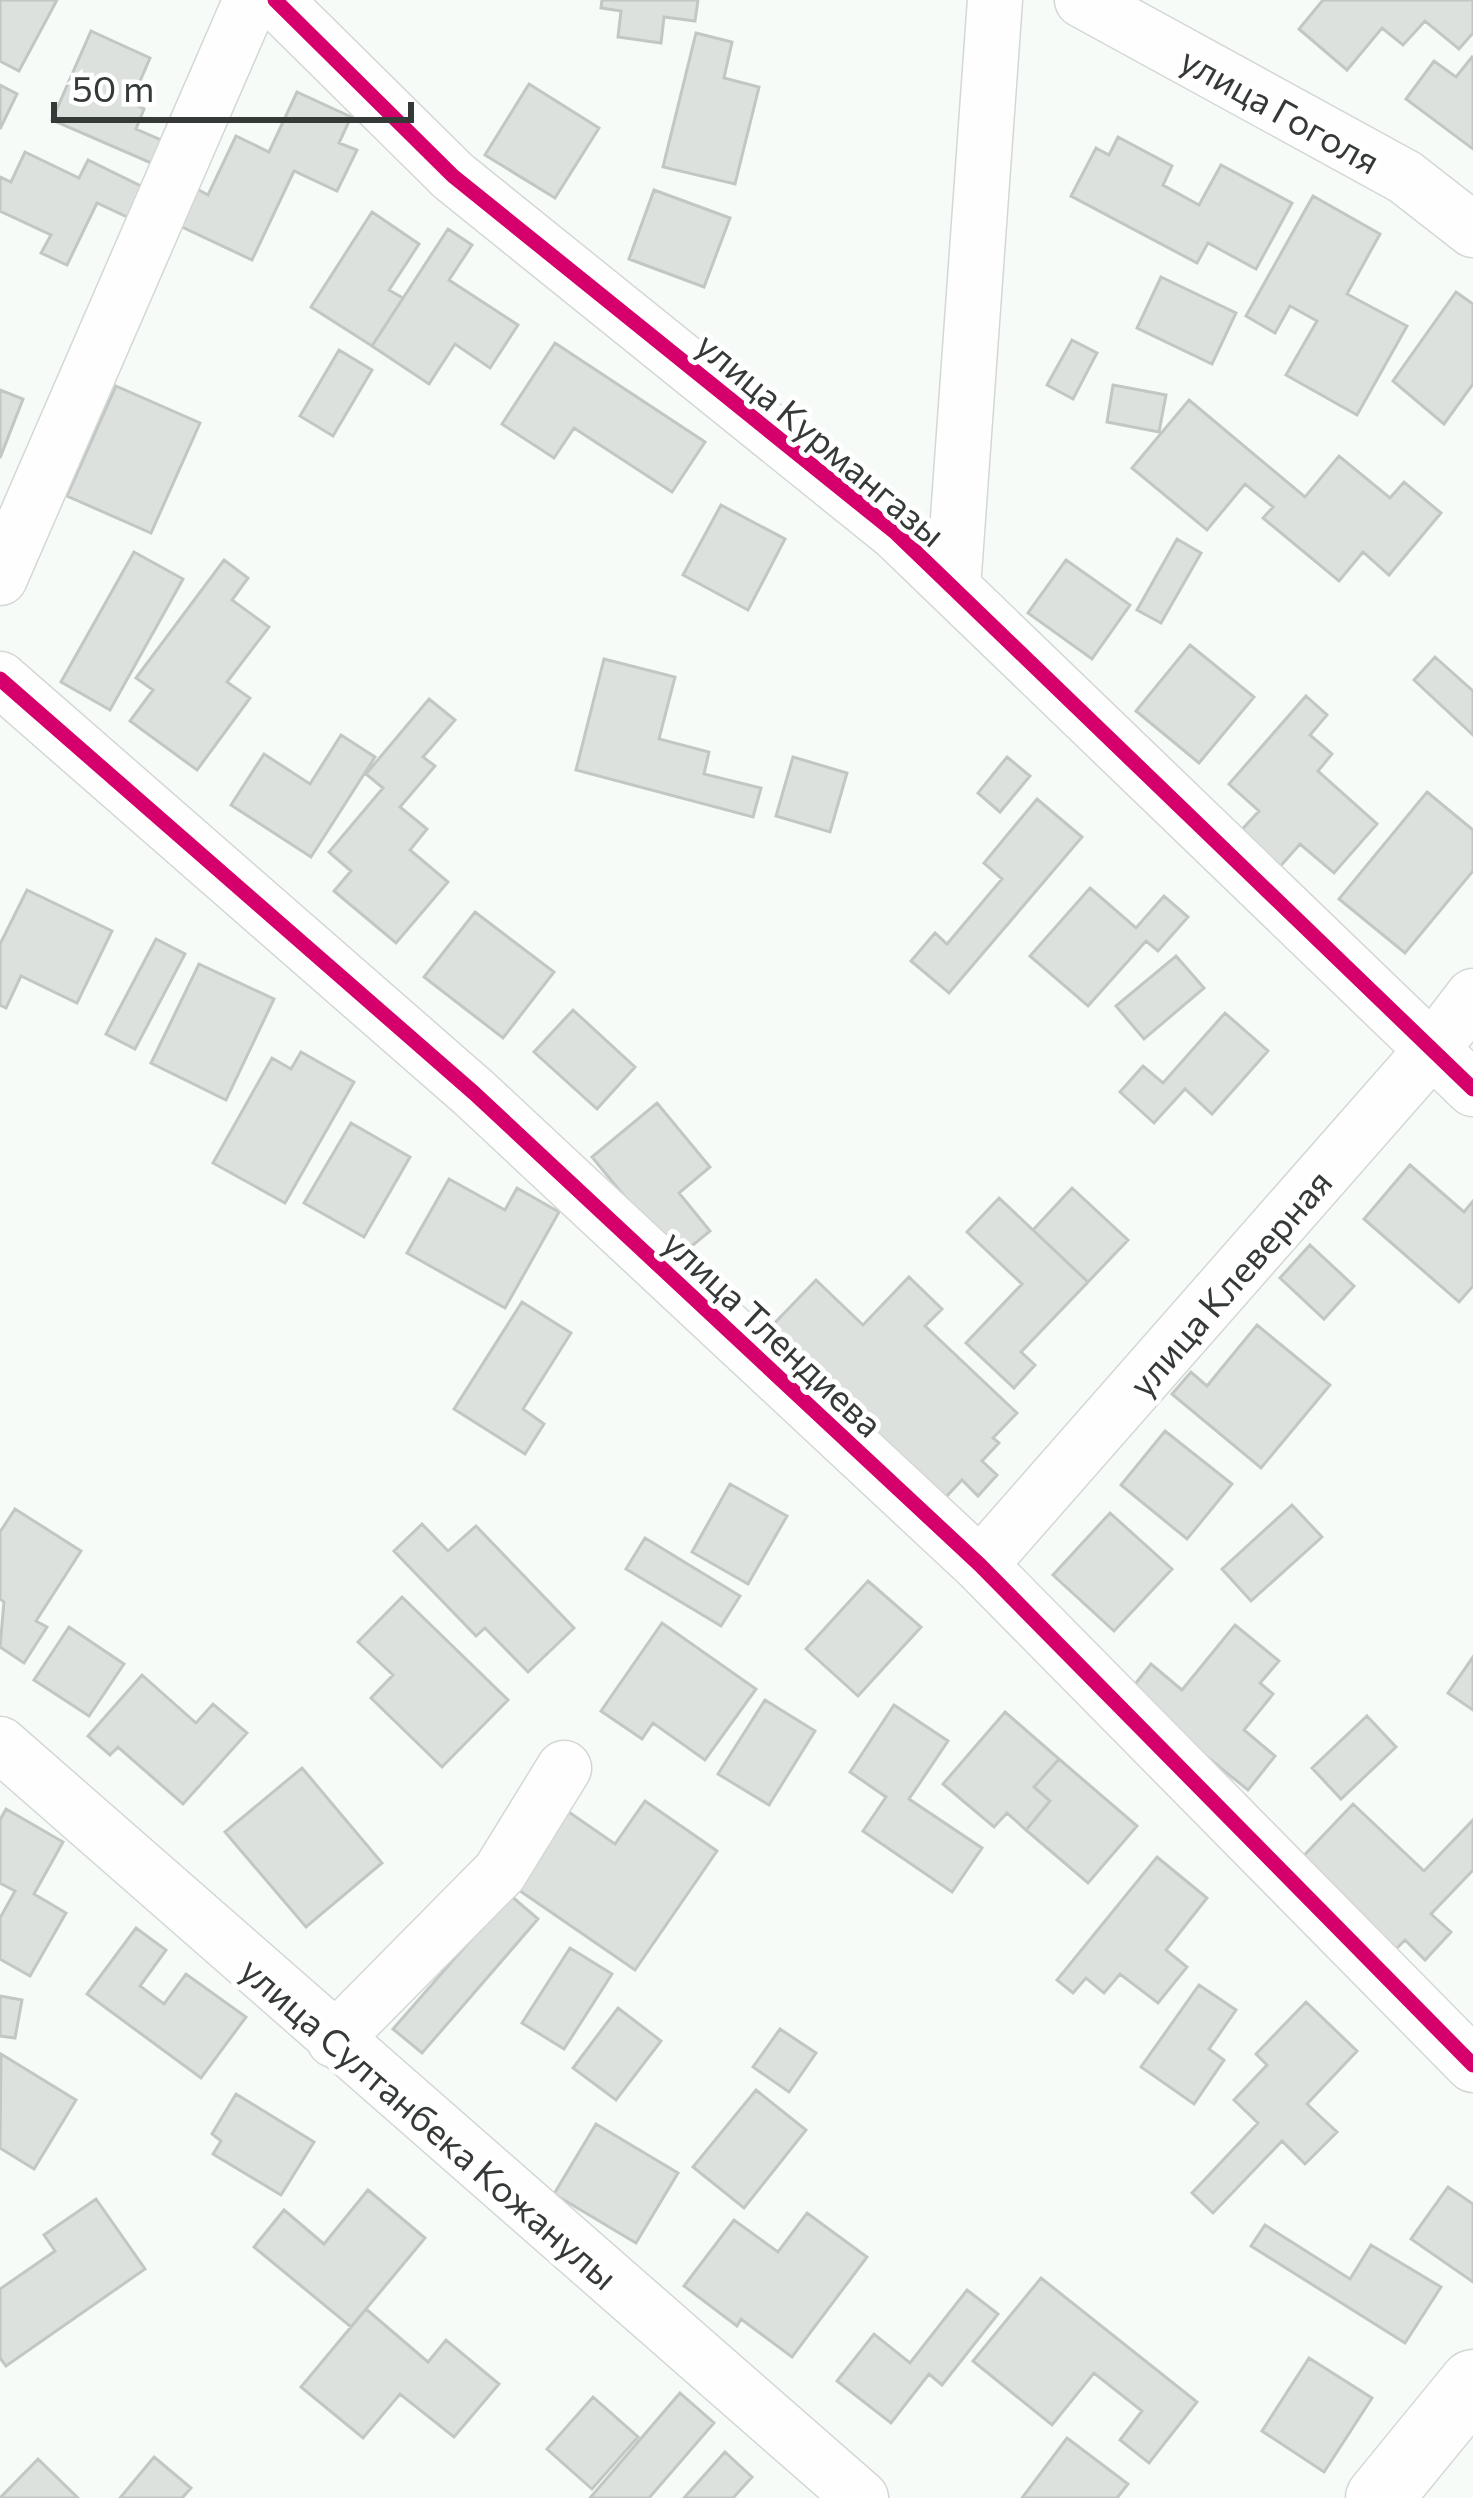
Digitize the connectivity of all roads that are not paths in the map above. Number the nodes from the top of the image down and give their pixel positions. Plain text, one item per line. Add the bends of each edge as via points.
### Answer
1 (251, 0) edge
2 (275, 0) edge
3 (995, 0) edge
4 (1082, 0) edge
5 (1473, 230) edge
6 (0, 578) edge
7 (953, 588) junction
8 (0, 679) edge
9 (1473, 996) edge
10 (1432, 1050) junction
11 (1473, 1089) edge
12 (980, 1564) junction
13 (0, 1744) edge
14 (564, 1768) dead end
15 (334, 2040) junction
16 (1473, 2065) edge
17 (1473, 2383) edge
18 (861, 2498) edge
19 (1379, 2498) edge

1 - 6 street
2 - 7 street, улица Курмангазы via 453,176 896,533
3 - 7 street
4 - 5 street, улица Гоголя via 1405,177
7 - 10 street, улица Курмангазы
8 - 12 street, улица Тлендиева via 475,1093
9 - 10 street, улица Клеверная
10 - 11 street, улица Курмангазы
10 - 12 street, улица Клеверная
12 - 16 street, улица Тлендиева
13 - 15 street, улица Султанбека Кожанулы
14 - 15 street via 500,1872
15 - 18 street, улица Султанбека Кожанулы
17 - 19 street

